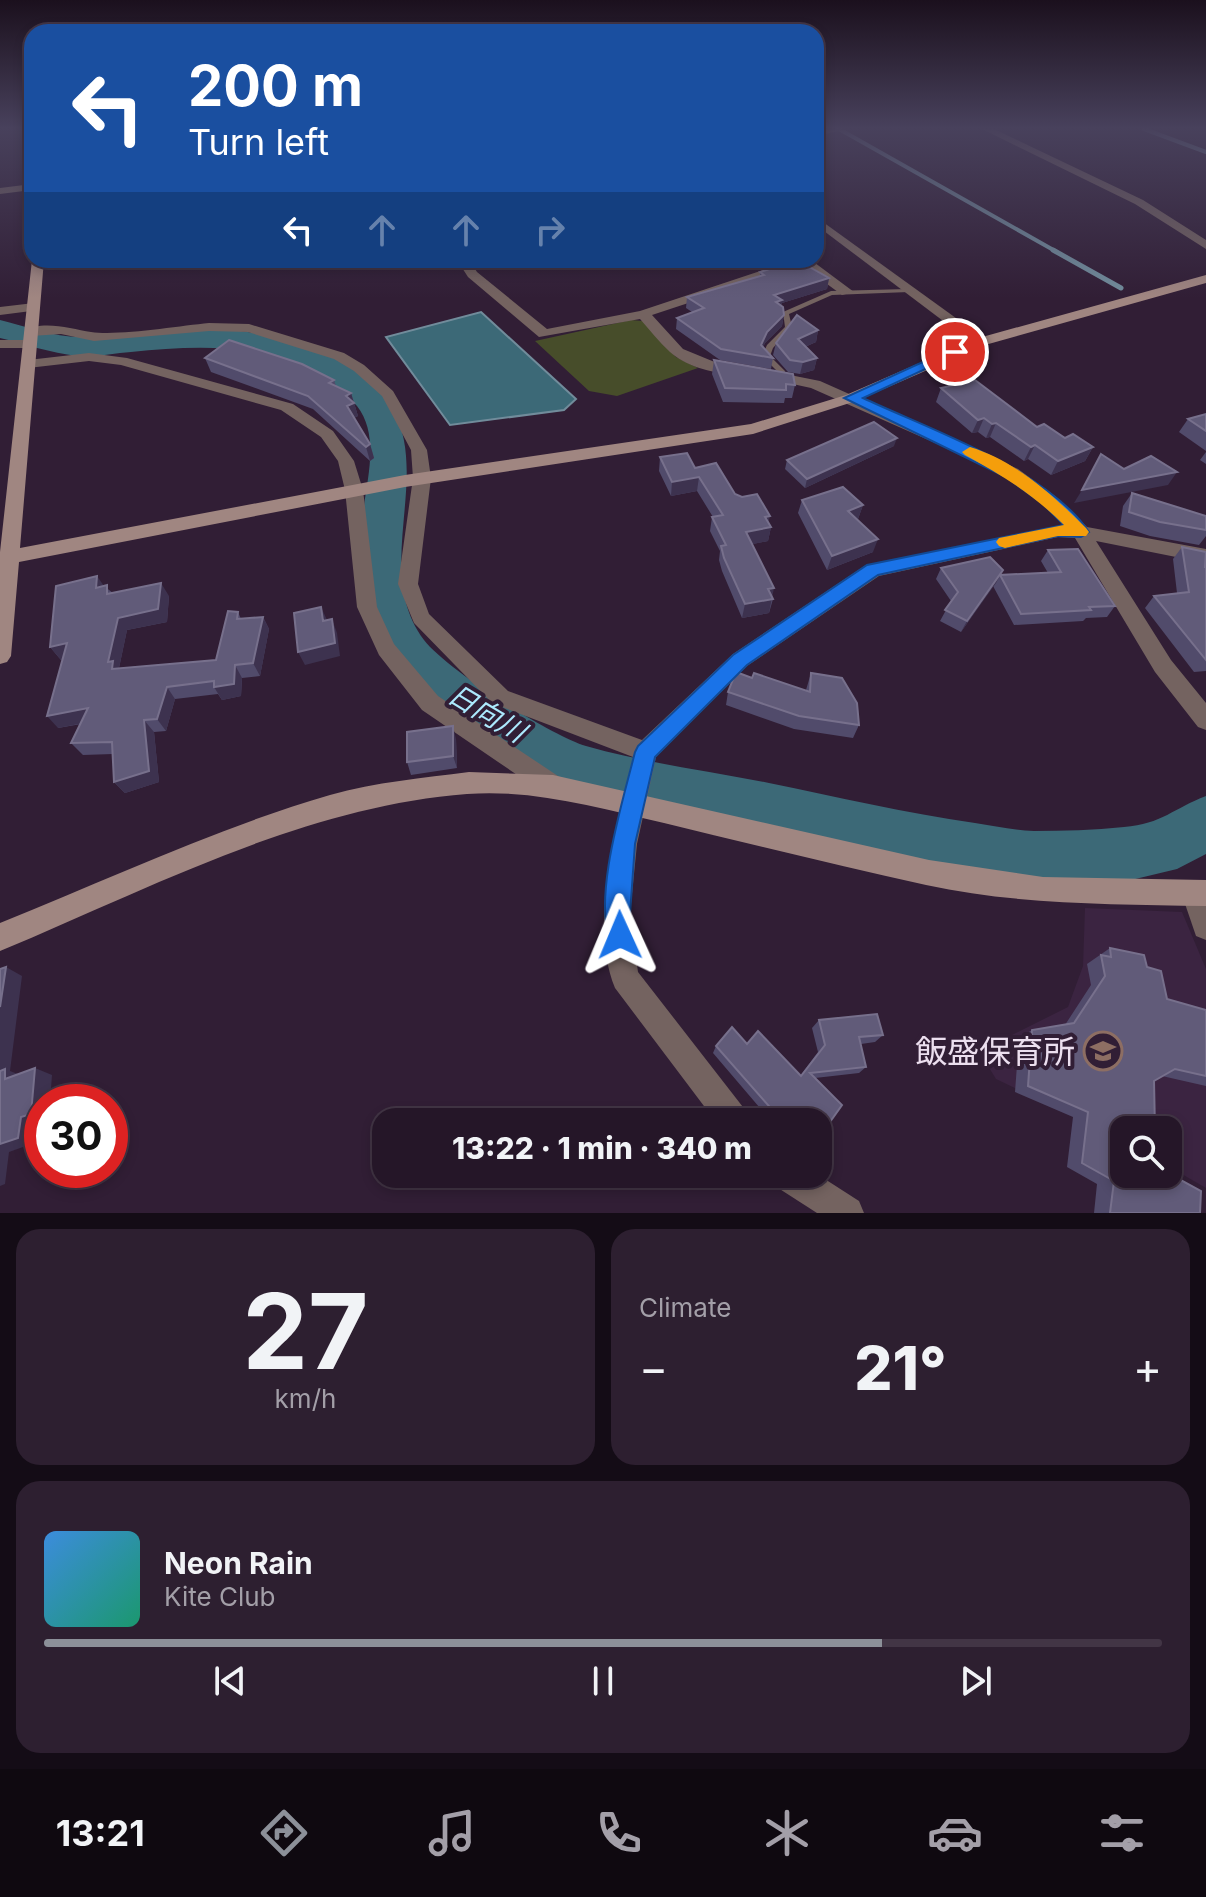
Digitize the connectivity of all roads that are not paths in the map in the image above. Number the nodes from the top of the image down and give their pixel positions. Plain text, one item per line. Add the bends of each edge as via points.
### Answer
1 (1105, 186) edge
2 (24, 188) edge
3 (0, 191) edge
4 (824, 226) edge
5 (1206, 245) edge
6 (37, 268) edge
7 (468, 268) edge
8 (781, 268) edge
9 (814, 268) edge
10 (1206, 279) edge
11 (907, 291) junction
12 (847, 292) junction
13 (34, 307) junction
14 (0, 311) edge
15 (643, 314) junction
16 (31, 335) junction
17 (980, 342) junction
18 (0, 344) edge
19 (28, 364) junction
20 (780, 376) junction
21 (851, 398) junction
22 (414, 480) junction
23 (360, 490) junction
24 (1081, 532) junction
25 (1206, 556) edge
26 (5, 558) edge
27 (0, 656) edge
28 (1206, 720) edge
29 (646, 752) junction
30 (553, 786) junction
31 (635, 805) junction
32 (1200, 894) edge
33 (1206, 926) edge
34 (0, 937) edge
35 (724, 1108) edge
36 (809, 1188) edge
37 (847, 1213) edge

1 - 5 street
2 - 3 street
4 - 11 street
6 - 13 street
7 - 15 street via 544,334
8 - 15 street
9 - 12 street
10 - 17 street
11 - 12 lane
11 - 17 street
12 - 20 lane via 831,293 785,313 789,327 766,356
13 - 14 street
13 - 16 street
15 - 20 street via 678,352 714,367
16 - 18 street
16 - 19 street
16 - 22 street via 61,330 94,337 249,328 339,356 388,394 419,450
17 - 21 street
19 - 23 street via 89,357 122,361 287,407 327,434
19 - 26 street
20 - 21 street
21 - 22 street via 753,429
21 - 24 street via 1012,473
22 - 23 street
22 - 29 street via 408,584 421,618 500,697
23 - 26 street
23 - 30 street via 367,607 386,649 430,703
24 - 25 street
24 - 28 street via 1163,666
24 - 29 street via 1058,531 873,570 740,660
26 - 27 street
29 - 31 street
30 - 31 street
30 - 34 street via 469,783 332,806 255,832
31 - 32 street via 929,873 1043,890
31 - 35 street via 624,844 617,914 625,978
32 - 33 street
36 - 37 street

